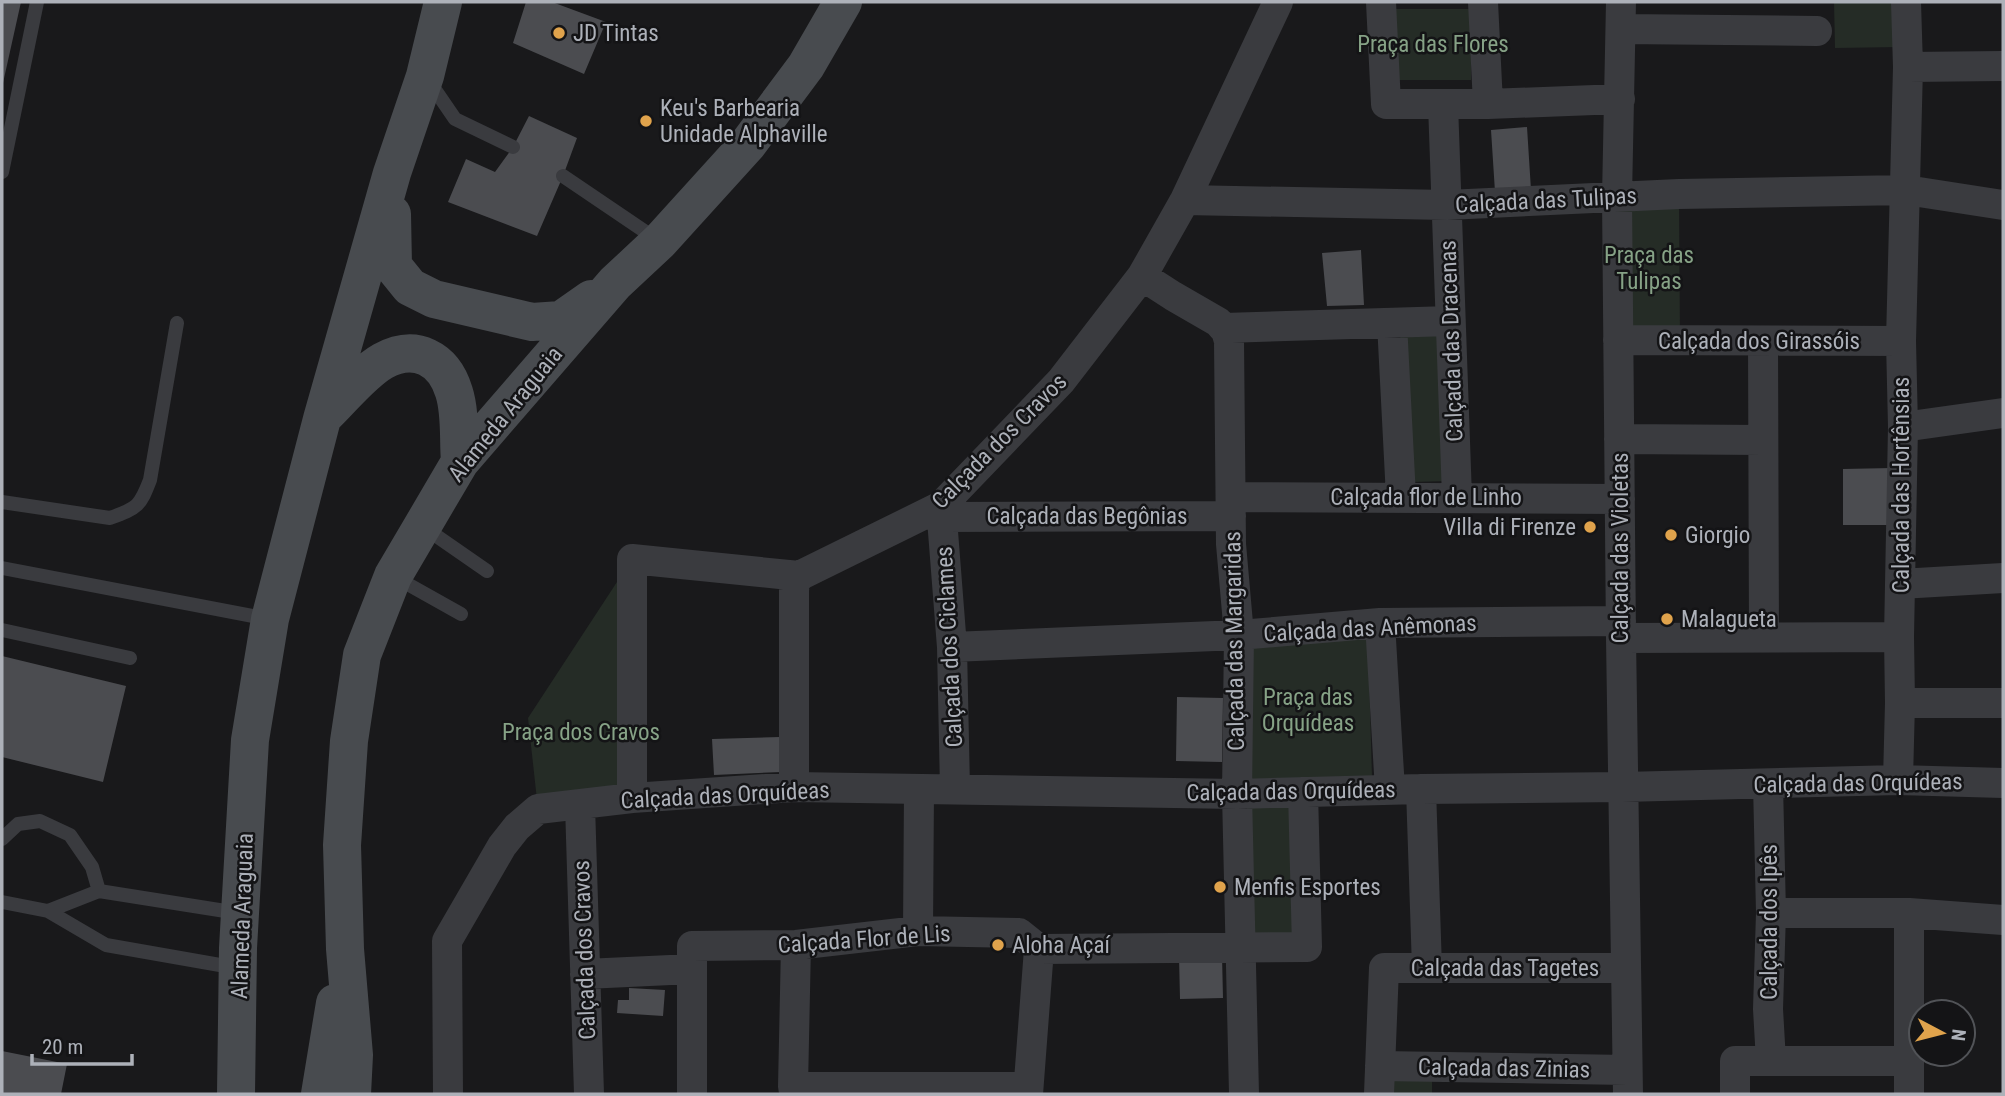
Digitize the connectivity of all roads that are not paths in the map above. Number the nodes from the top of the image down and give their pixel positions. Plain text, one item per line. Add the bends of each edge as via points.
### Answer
1 (37, 2) edge
2 (443, 2) edge
3 (843, 2) edge
4 (1278, 2) edge
5 (1381, 2) edge
6 (1483, 2) edge
7 (1906, 2) edge
8 (1621, 15) edge
9 (1817, 32) dead end
10 (2003, 66) edge
11 (1908, 67) junction
12 (425, 76) junction
13 (1620, 99) junction
14 (1443, 104) junction
15 (1488, 104) junction
16 (513, 147) dead end
17 (2, 172) edge
18 (392, 173) junction
19 (563, 176) dead end
20 (1906, 190) junction
21 (1617, 197) junction
22 (1185, 200) junction
23 (1447, 205) junction
24 (2003, 205) edge
25 (660, 242) junction
26 (1142, 276) junction
27 (615, 283) junction
28 (1450, 321) junction
29 (177, 323) dead end
30 (1392, 323) junction
31 (1224, 328) junction
32 (1618, 340) junction
33 (1763, 341) junction
34 (1901, 341) junction
35 (2003, 413) edge
36 (322, 419) junction
37 (1903, 427) junction
38 (1619, 439) junction
39 (1763, 440) junction
40 (460, 462) junction
41 (1401, 496) junction
42 (1457, 497) junction
43 (1620, 499) junction
44 (2, 502) edge
45 (1231, 506) junction
46 (942, 512) junction
47 (422, 526) junction
48 (2, 568) edge
49 (487, 571) dead end
50 (393, 576) junction
51 (799, 576) junction
52 (2003, 578) edge
53 (1900, 584) junction
54 (461, 614) dead end
55 (270, 619) junction
56 (1380, 623) junction
57 (1621, 629) junction
58 (2, 630) edge
59 (1239, 635) junction
60 (1764, 637) junction
61 (1899, 637) junction
62 (952, 647) junction
63 (130, 658) dead end
64 (1900, 703) junction
65 (2003, 704) edge
66 (1898, 780) junction
67 (2003, 783) edge
68 (1768, 784) junction
69 (794, 787) junction
70 (1623, 787) junction
71 (955, 789) junction
72 (1421, 789) junction
73 (919, 790) junction
74 (1390, 790) junction
75 (1303, 792) junction
76 (1237, 794) junction
77 (632, 798) junction
78 (580, 805) junction
79 (2, 839) edge
80 (99, 891) junction
81 (2, 902) edge
82 (48, 911) junction
83 (1771, 913) junction
84 (1909, 913) junction
85 (240, 914) junction
86 (2003, 920) edge
87 (918, 931) junction
88 (796, 945) junction
89 (1240, 947) junction
90 (345, 949) junction
91 (1039, 949) junction
92 (692, 958) junction
93 (238, 968) junction
94 (1427, 968) junction
95 (1626, 968) junction
96 (585, 974) junction
97 (1909, 998) edge
98 (238, 1017) junction
99 (1771, 1061) junction
100 (1907, 1061) edge
101 (1909, 1068) edge
102 (1380, 1080) edge
103 (1627, 1082) edge
104 (856, 1090) edge
105 (793, 1091) edge
106 (965, 1091) edge
107 (1028, 1091) edge
108 (236, 1094) edge
109 (258, 1094) edge
110 (320, 1094) edge
111 (352, 1094) edge
112 (448, 1094) edge
113 (589, 1094) edge
114 (692, 1094) edge
115 (1244, 1094) edge
116 (1735, 1094) edge
117 (1909, 1094) edge

1 - 17 lane
2 - 12 main road, Alameda Araguaia
3 - 25 main road, Alameda Araguaia via 806,66 748,144
4 - 22 street, Calçada dos Cravos
5 - 14 street via 1386,104
6 - 15 street
7 - 11 street, Calçada das Hortênsias
8 - 9 street
8 - 13 street, Calçada das Violetas
10 - 11 street
11 - 20 street, Calçada das Hortênsias
12 - 16 lane via 454,119
12 - 18 main road, Alameda Araguaia
13 - 15 street
13 - 21 street, Calçada das Violetas
14 - 15 street
14 - 23 street, Calçada das Dracenas
18 - 27 main road via 393,266 410,287 434,299 533,321 561,320
18 - 36 main road, Alameda Araguaia
19 - 25 lane
20 - 21 street, Calçada das Tulipas
20 - 24 street, Calçada das Tulipas
20 - 34 street, Calçada das Hortênsias
21 - 23 street, Calçada das Tulipas
21 - 32 street, Calçada das Violetas
22 - 23 street, Calçada das Tulipas
22 - 26 street, Calçada dos Cravos
23 - 28 street, Calçada das Dracenas
25 - 27 main road, Alameda Araguaia
26 - 31 street
26 - 46 street, Calçada dos Cravos via 1061,381
27 - 40 main road, Alameda Araguaia
28 - 30 street
28 - 42 street, Calçada das Dracenas
29 - 44 lane via 150,480 142,501 110,518
30 - 31 street
30 - 41 street
31 - 45 street, Calçada das Margaridas via 1230,341
32 - 33 street, Calçada dos Girassóis
32 - 38 street, Calçada das Violetas
33 - 34 street, Calçada dos Girassóis
33 - 39 street
34 - 37 street, Calçada das Hortênsias
35 - 37 street
36 - 40 main road via 383,361 418,354 443,369 454,391
36 - 55 main road, Alameda Araguaia
37 - 53 street, Calçada das Hortênsias
38 - 39 street
38 - 43 street, Calçada das Violetas
39 - 60 street
40 - 47 main road, Alameda Araguaia
41 - 42 street, Calçada flor de Linho
41 - 45 street, Calçada flor de Linho
42 - 43 street, Calçada flor de Linho
43 - 57 street, Calçada das Violetas
45 - 46 street, Calçada das Begônias
45 - 59 street, Calçada das Margaridas
46 - 51 street, Calçada dos Cravos
46 - 62 street, Calçada dos Ciclames
47 - 49 lane
47 - 50 main road, Alameda Araguaia
48 - 55 lane
50 - 54 lane
50 - 90 main road, Alameda Araguaia via 362,655 349,741 342,845
51 - 69 street via 794,583
51 - 77 street via 632,559
52 - 53 street
53 - 61 street, Calçada das Hortênsias
55 - 85 main road, Alameda Araguaia via 250,740
56 - 57 street, Calçada das Anêmonas
56 - 59 street, Calçada das Anêmonas
56 - 74 street
57 - 60 street, Calçada das Anêmonas
57 - 70 street, Calçada das Violetas
58 - 63 lane
59 - 62 street, Calçada das Anêmonas
59 - 76 street, Calçada das Margaridas
60 - 61 street, Calçada das Anêmonas
61 - 64 street, Calçada das Hortênsias
62 - 71 street, Calçada dos Ciclames
64 - 65 street
64 - 66 street, Calçada das Hortênsias
66 - 67 street, Calçada das Orquídeas
66 - 68 street, Calçada das Orquídeas
68 - 70 street, Calçada das Orquídeas
68 - 83 street, Calçada dos Ipês
69 - 73 street, Calçada das Orquídeas
69 - 77 street, Calçada das Orquídeas
70 - 72 street, Calçada das Orquídeas
70 - 95 street, Calçada das Violetas
71 - 73 street, Calçada das Orquídeas
71 - 76 street, Calçada das Orquídeas
72 - 74 street, Calçada das Orquídeas
72 - 94 street
73 - 87 street
74 - 75 street, Calçada das Orquídeas
75 - 76 street, Calçada das Orquídeas
75 - 89 street, Calçada Flor de Lis via 1307,947
76 - 89 street, Calçada das Margaridas
77 - 78 street, Calçada das Orquídeas
78 - 96 street, Calçada dos Cravos
78 - 112 street, Calçada das Orquídeas via 538,809 517,827 447,941
79 - 80 lane via 18,824 40,821 70,835 92,867
80 - 82 lane
80 - 85 lane
81 - 82 lane
82 - 93 lane via 106,945
83 - 84 street
83 - 99 street, Calçada dos Ipês
84 - 86 street
84 - 97 street
85 - 93 main road, Alameda Araguaia
87 - 88 street, Calçada Flor de Lis
87 - 91 street, Calçada Flor de Lis via 1019,933
88 - 92 street, Calçada Flor de Lis
88 - 105 street
89 - 91 street, Calçada Flor de Lis
89 - 115 street, Calçada das Margaridas
90 - 110 main road, Alameda Araguaia
90 - 111 main road, Alameda Araguaia via 354,1055
91 - 107 street
92 - 96 street, Calçada Flor de Lis
92 - 114 street
93 - 98 main road, Alameda Araguaia
94 - 95 street, Calçada das Tagetes
94 - 102 street, Calçada das Tagetes via 1384,968
95 - 103 street, Calçada das Violetas
96 - 113 street, Calçada dos Cravos
98 - 108 main road, Alameda Araguaia
98 - 109 main road, Alameda Araguaia
99 - 100 street
99 - 116 street via 1735,1061
101 - 117 street
102 - 103 street, Calçada das Zinias
104 - 105 street
104 - 106 street
106 - 107 street

